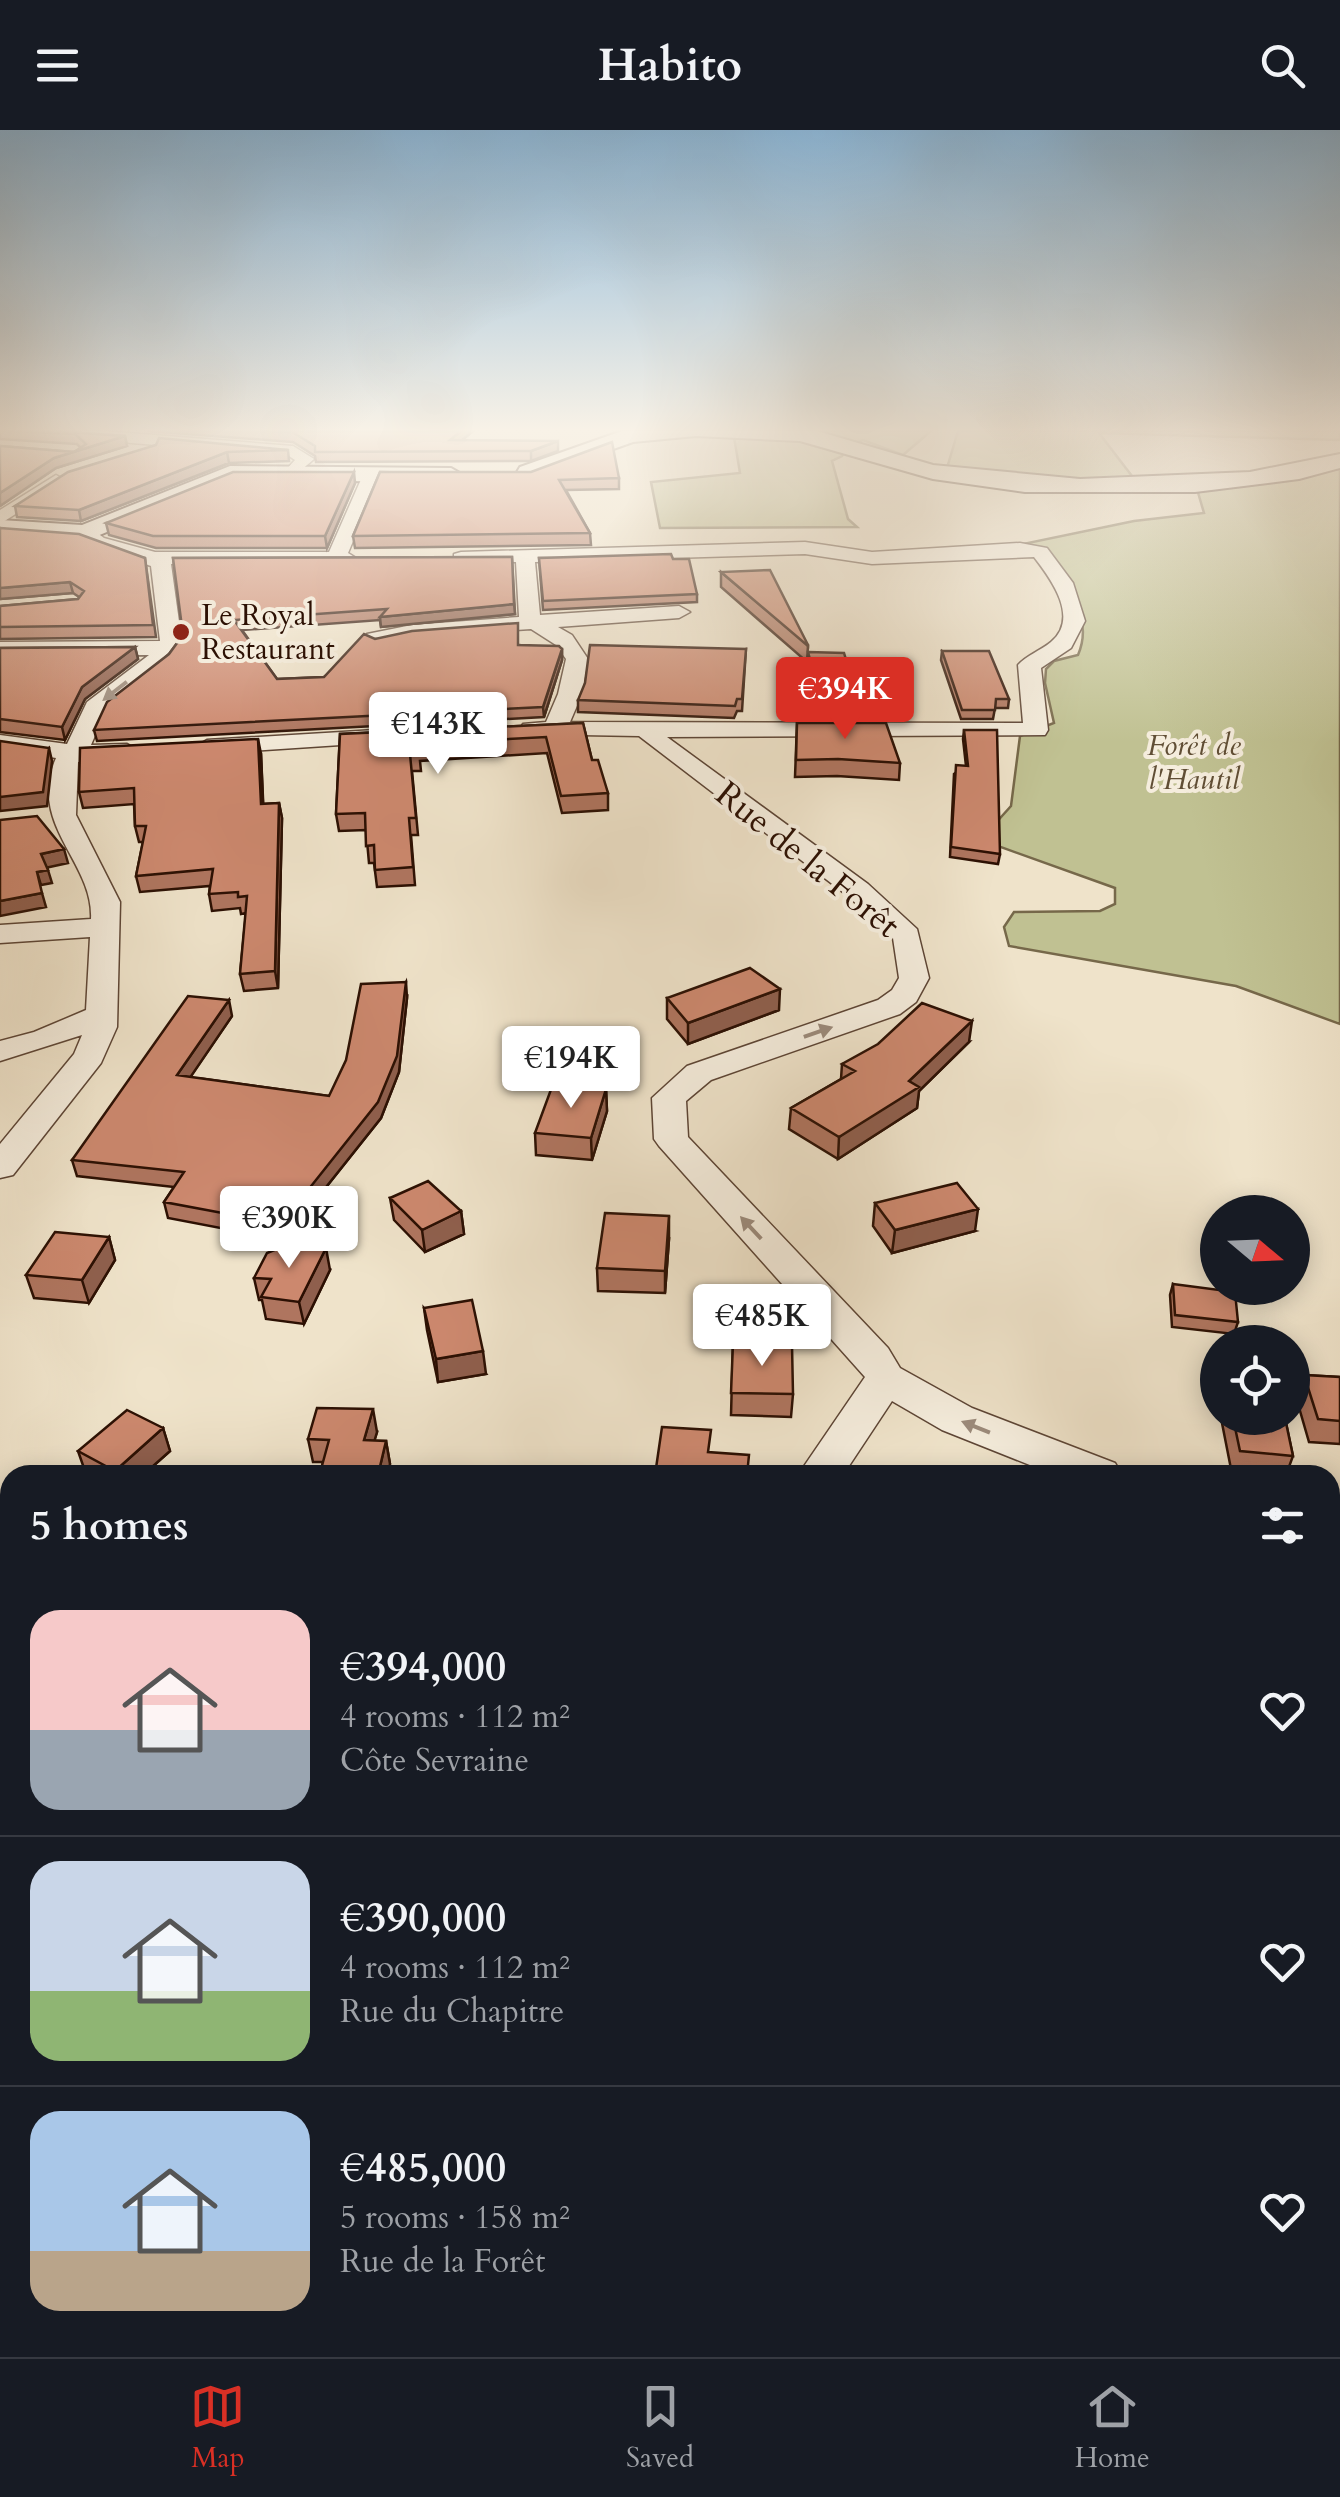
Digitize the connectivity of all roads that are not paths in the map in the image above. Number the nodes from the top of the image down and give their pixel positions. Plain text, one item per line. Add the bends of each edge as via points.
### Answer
1 (87, 535) edge
2 (347, 535) edge
3 (154, 558) junction
4 (336, 558) junction
5 (374, 558) edge
6 (430, 558) edge
7 (525, 558) junction
8 (678, 612) dead end
9 (532, 621) junction
10 (375, 639) edge
11 (168, 648) junction
12 (0, 649) edge
13 (646, 727) junction
14 (556, 728) junction
15 (498, 731) edge
16 (421, 735) edge
17 (0, 742) edge
18 (74, 753) junction
19 (106, 926) junction
20 (0, 934) edge
21 (101, 1016) junction
22 (0, 1051) edge
23 (0, 1167) edge
24 (886, 1378) junction
25 (827, 1465) edge
26 (1074, 1465) edge

1 - 3 street
2 - 4 street
3 - 4 street
3 - 11 street via 171,630
4 - 5 street
6 - 7 street
7 - 9 street
7 - 13 street via 804,548 872,558 1020,549 1040,552 1070,598 1074,625 1066,642 1029,665 1036,730
8 - 9 street
9 - 10 street
9 - 14 street via 564,640 577,658
11 - 12 street
11 -> 18 street via 95,707
13 - 14 street
24 -> 13 street, Rue de la Forêt via 671,1139 670,1098 698,1073 889,1007 905,995 915,966 907,935
14 - 15 street
16 - 18 street
17 - 18 street
18 - 19 street via 51,818 98,878
19 - 20 street
19 - 21 street
21 - 22 street
21 - 23 street via 89,1056
24 - 25 street
26 -> 24 street, Rue de la Forêt via 957,1419

